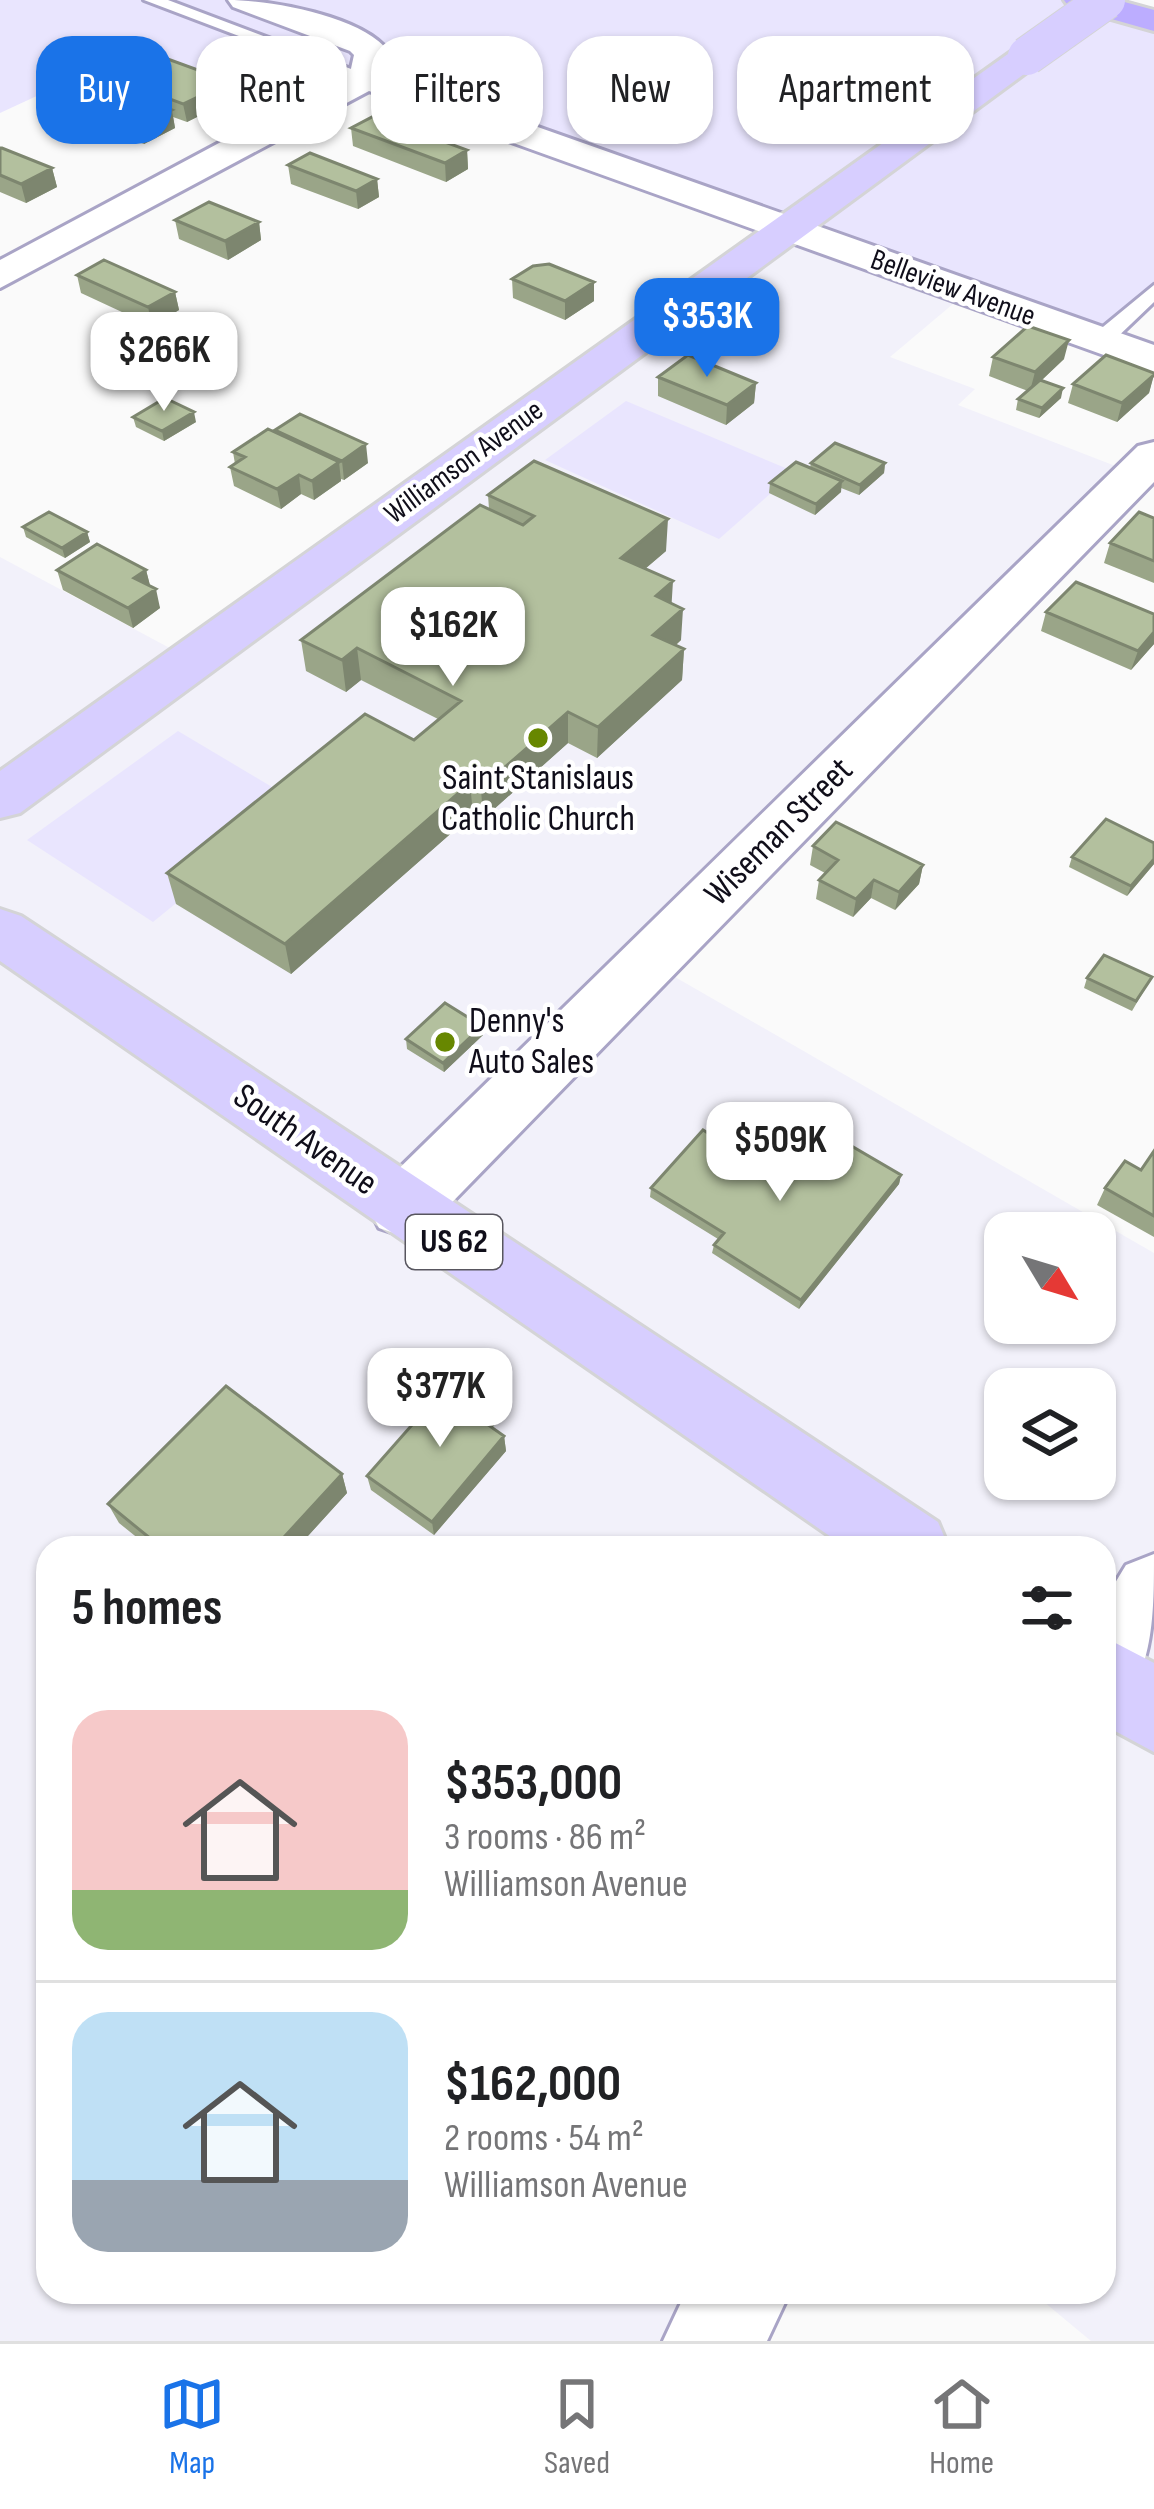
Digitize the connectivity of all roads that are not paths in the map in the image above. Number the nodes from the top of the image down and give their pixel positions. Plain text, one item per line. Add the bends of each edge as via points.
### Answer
1 (152, 0) edge
2 (245, 0) edge
3 (1081, 0) edge
4 (1106, 0) edge
5 (1154, 21) edge
6 (366, 78) junction
7 (786, 228) junction
8 (0, 276) edge
9 (1154, 291) edge
10 (1100, 341) junction
11 (1154, 360) edge
12 (1154, 456) edge
13 (0, 799) edge
14 (0, 931) edge
15 (403, 1208) junction
16 (892, 1536) edge
17 (1154, 1592) edge
18 (1116, 1656) edge
19 (1116, 1685) edge
20 (1154, 1712) edge
21 (734, 2304) edge
22 (712, 2341) edge

1 - 6 lane
2 - 6 street via 362,44 372,52
3 - 5 highway
4 - 7 main road, Williamson Avenue, bridge
6 - 7 street, Belleview Avenue
6 - 8 street
7 - 10 street, Belleview Avenue
7 - 13 main road, Williamson Avenue
9 - 10 lane
10 - 11 street, Belleview Avenue
12 - 15 street, Wiseman Street
14 - 15 main road, South Avenue / US 62
15 - 16 main road, South Avenue / US 62
17 - 18 street
19 - 20 main road
21 - 22 street

